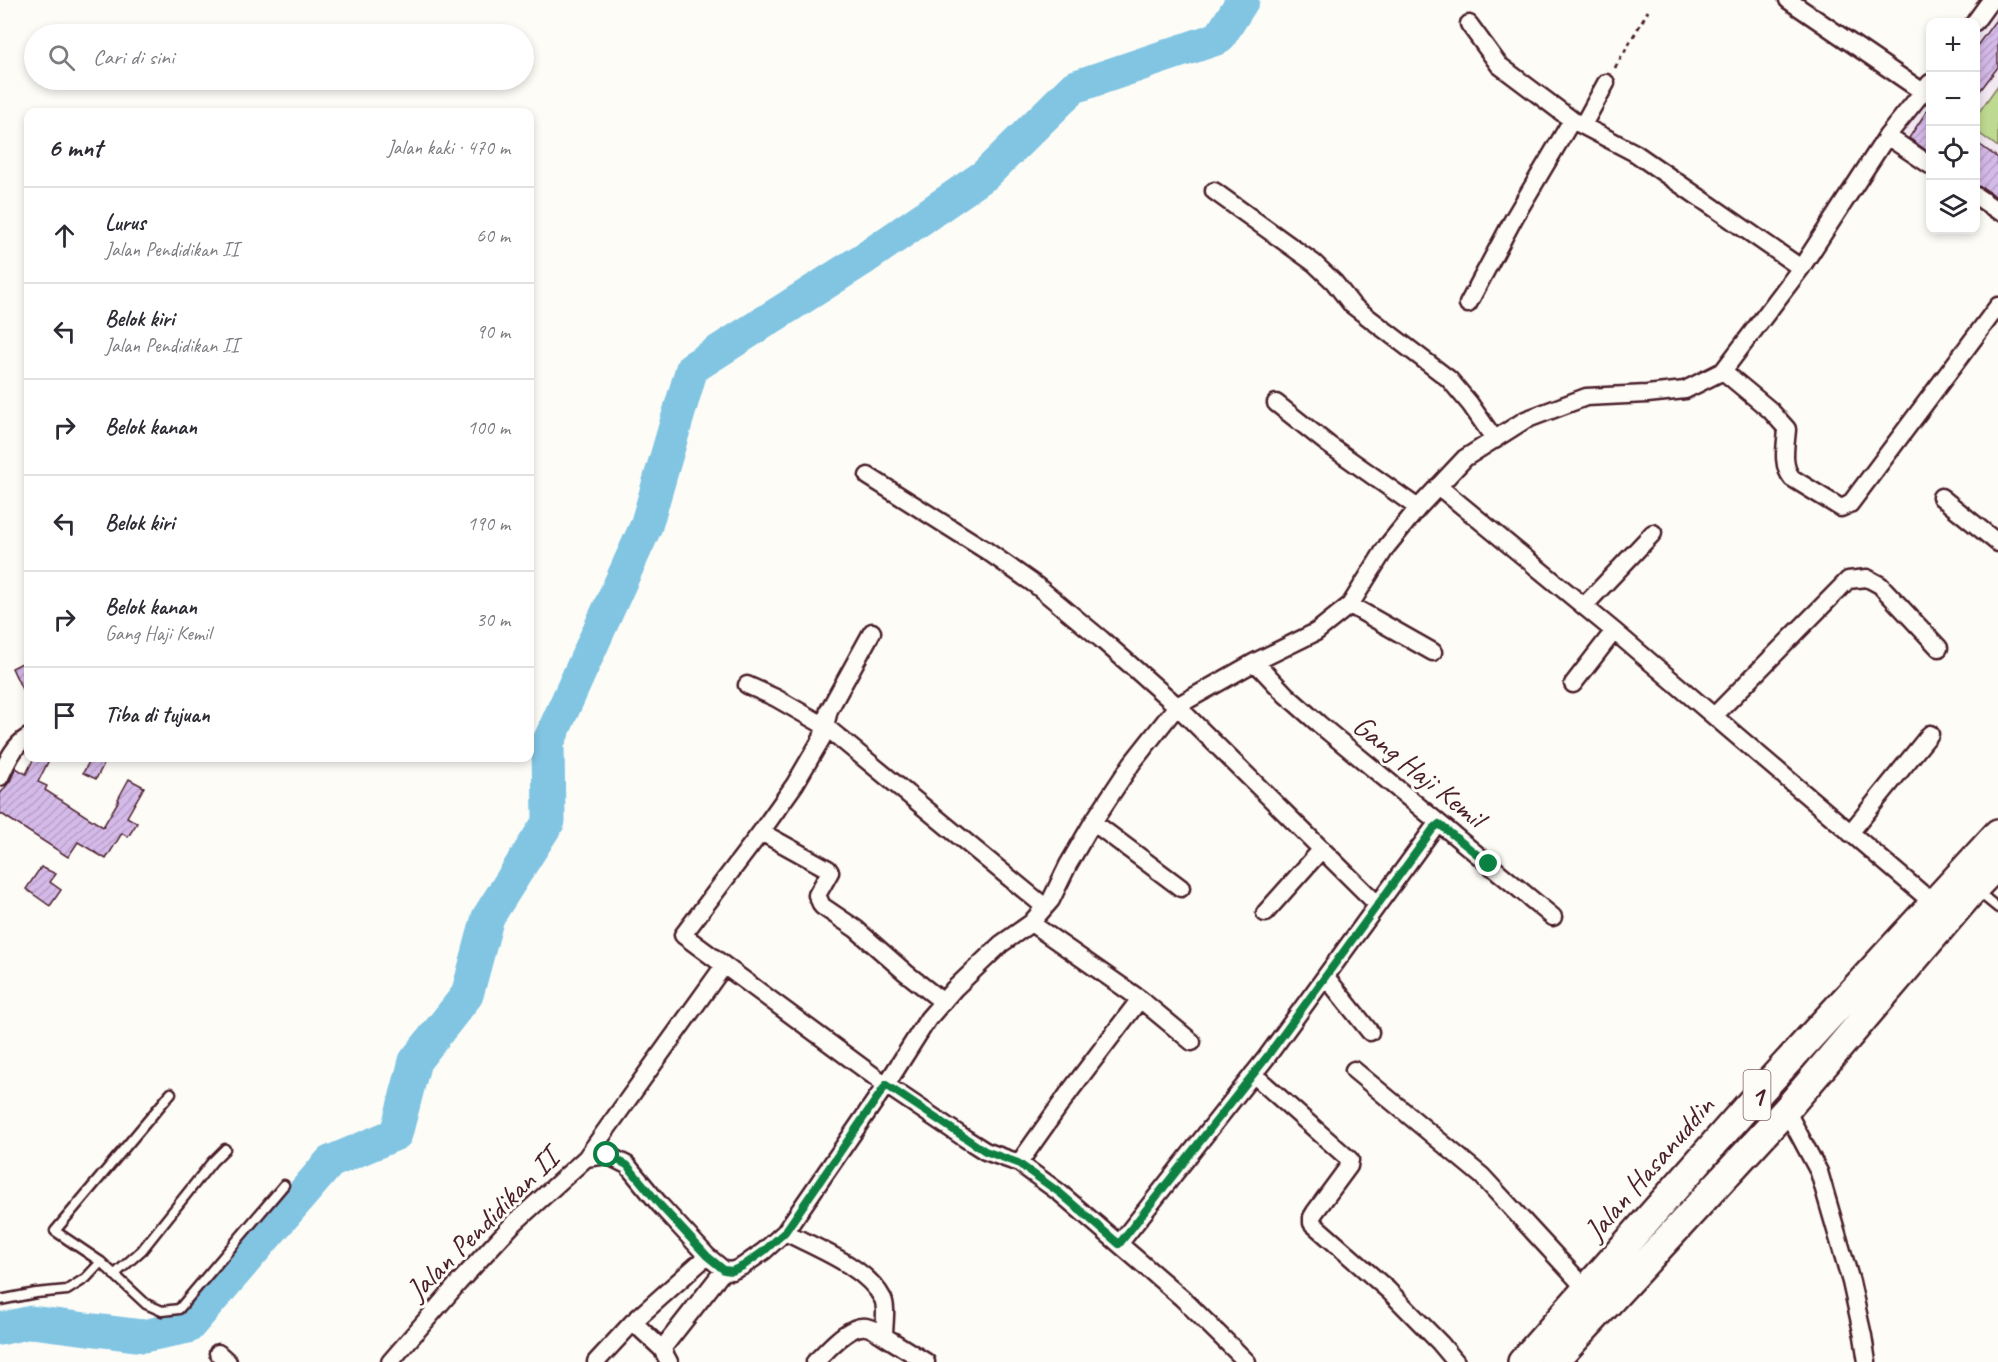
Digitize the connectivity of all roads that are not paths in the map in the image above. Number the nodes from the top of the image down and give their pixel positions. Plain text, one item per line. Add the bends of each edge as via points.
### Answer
1 (1788, 0) edge
2 (1991, 0) edge
3 (1978, 18) edge
4 (1469, 24) dead end
5 (1606, 83) road end
6 (1926, 87) edge
7 (1926, 89) edge
8 (1577, 122) junction
9 (1887, 136) junction
10 (1926, 162) edge
11 (1214, 191) dead end
12 (1980, 199) edge
13 (1998, 211) edge
14 (1801, 268) junction
15 (1468, 304) dead end
16 (1998, 306) edge
17 (1724, 371) junction
18 (1276, 403) dead end
19 (1496, 440) junction
20 (868, 476) dead end
21 (1438, 486) junction
22 (1941, 497) dead end
23 (1418, 508) junction
24 (1653, 533) dead end
25 (1998, 543) edge
26 (1350, 605) junction
27 (1584, 606) junction
28 (1614, 631) junction
29 (872, 632) dead end
30 (1939, 648) dead end
31 (1432, 652) dead end
32 (1255, 662) junction
33 (1573, 684) dead end
34 (747, 685) dead end
35 (1177, 706) junction
36 (1714, 716) junction
37 (825, 726) junction
38 (1930, 734) dead end
39 (24, 740) edge
40 (0, 777) edge
41 (1093, 822) junction
42 (1439, 824) junction
43 (761, 832) junction
44 (1850, 833) junction
45 (1998, 833) edge
46 (1322, 849) junction
47 (1998, 864) edge
48 (1181, 888) dead end
49 (1974, 889) junction
50 (1933, 903) junction
51 (1377, 904) junction
52 (1045, 907) junction
53 (1998, 908) edge
54 (1265, 913) dead end
55 (1553, 917) dead end
56 (1031, 923) junction
57 (723, 967) junction
58 (1326, 977) junction
59 (1140, 999) junction
60 (943, 1002) junction
61 (1370, 1032) dead end
62 (1192, 1042) dead end
63 (1354, 1070) dead end
64 (1253, 1074) junction
65 (886, 1085) junction
66 (171, 1093) dead end
67 (1786, 1110) junction
68 (225, 1149) dead end
69 (586, 1158) junction
70 (1018, 1163) junction
71 (284, 1185) dead end
72 (785, 1232) junction
73 (1119, 1244) junction
74 (707, 1256) junction
75 (100, 1262) junction
76 (724, 1270) junction
77 (114, 1275) junction
78 (1587, 1290) junction
79 (0, 1300) edge
80 (633, 1322) junction
81 (884, 1336) junction
82 (665, 1355) edge
83 (390, 1362) edge
84 (596, 1362) edge
85 (815, 1362) edge
86 (926, 1362) edge
87 (1247, 1362) edge
88 (1456, 1362) edge
89 (1522, 1362) edge
90 (1554, 1362) edge
91 (1867, 1362) edge

1 - 6 street
2 - 3 street
4 - 8 street via 1499,64
5 - 8 street
7 - 9 street
8 - 14 street via 1635,153
8 - 15 street via 1514,219
9 - 10 street
9 - 14 street
11 - 19 street via 1314,263 1352,305 1449,379
12 - 13 street
14 - 17 street
16 - 17 street via 1850,504 1841,508 1792,478 1785,461 1787,429
17 - 19 street via 1685,390 1586,397 1525,420
18 - 23 street
19 - 21 street via 1465,458
20 - 35 street via 1037,586
21 - 23 street
21 - 27 street
22 - 25 street
23 - 26 street via 1387,546
24 - 27 street
26 - 31 street
26 - 32 street via 1316,632
27 - 28 street
28 - 33 street
28 - 36 street
29 - 37 street via 829,710
30 - 36 street via 1880,585 1867,578 1848,580
32 - 35 street
32 - 42 street, Gang Haji Kemil via 1294,702
34 - 37 street
35 - 41 street via 1132,763
35 - 46 street
36 - 44 street
37 - 43 street via 795,784
37 - 52 street
38 - 44 street
39 - 40 street
41 - 48 street
41 - 52 street
42 - 51 street
42 - 55 street, Gang Haji Kemil
43 - 57 street via 682,935
43 - 60 street via 828,869 829,876 817,895 822,906
44 - 50 street
45 - 50 highway, Jalan Hasanuddin / 1
46 - 51 street
46 - 54 street
47 - 49 highway, Jalan Hasanuddin / 1
49 - 53 lane
49 - 67 highway, Jalan Hasanuddin / 1
50 - 78 highway, Jalan Hasanuddin / 1 via 1759,1093
51 - 58 street
52 - 56 street
56 - 59 street
56 - 60 street via 1001,944
57 - 65 street
57 - 69 street
58 - 61 street
58 - 64 street
59 - 62 street
59 - 70 street
60 - 65 street
63 - 78 street via 1482,1176
64 - 73 street
64 - 88 street via 1350,1160 1315,1212 1312,1223 1388,1290
65 - 70 street via 985,1151
65 - 72 street
66 - 75 lane via 55,1231
67 - 90 highway, Jalan Hasanuddin / 1
67 - 91 street via 1820,1172 1851,1282
68 - 77 lane via 142,1250
69 - 74 street, Jalan Pendidikan II via 607,1155 627,1165
69 - 83 street, Jalan Pendidikan II via 512,1225
70 - 73 street
71 - 77 lane via 179,1309 162,1311 146,1304
72 - 76 street via 743,1266
72 - 81 street via 842,1261 872,1283 884,1301
73 - 87 street
74 - 76 street, Jalan Pendidikan II
74 - 80 street
75 - 77 lane
75 - 79 lane via 86,1278 67,1290
76 - 82 street
78 - 89 highway, Jalan Hasanuddin / 1
80 - 82 street
80 - 84 street
81 - 85 street via 868,1327 856,1327
81 - 86 street

